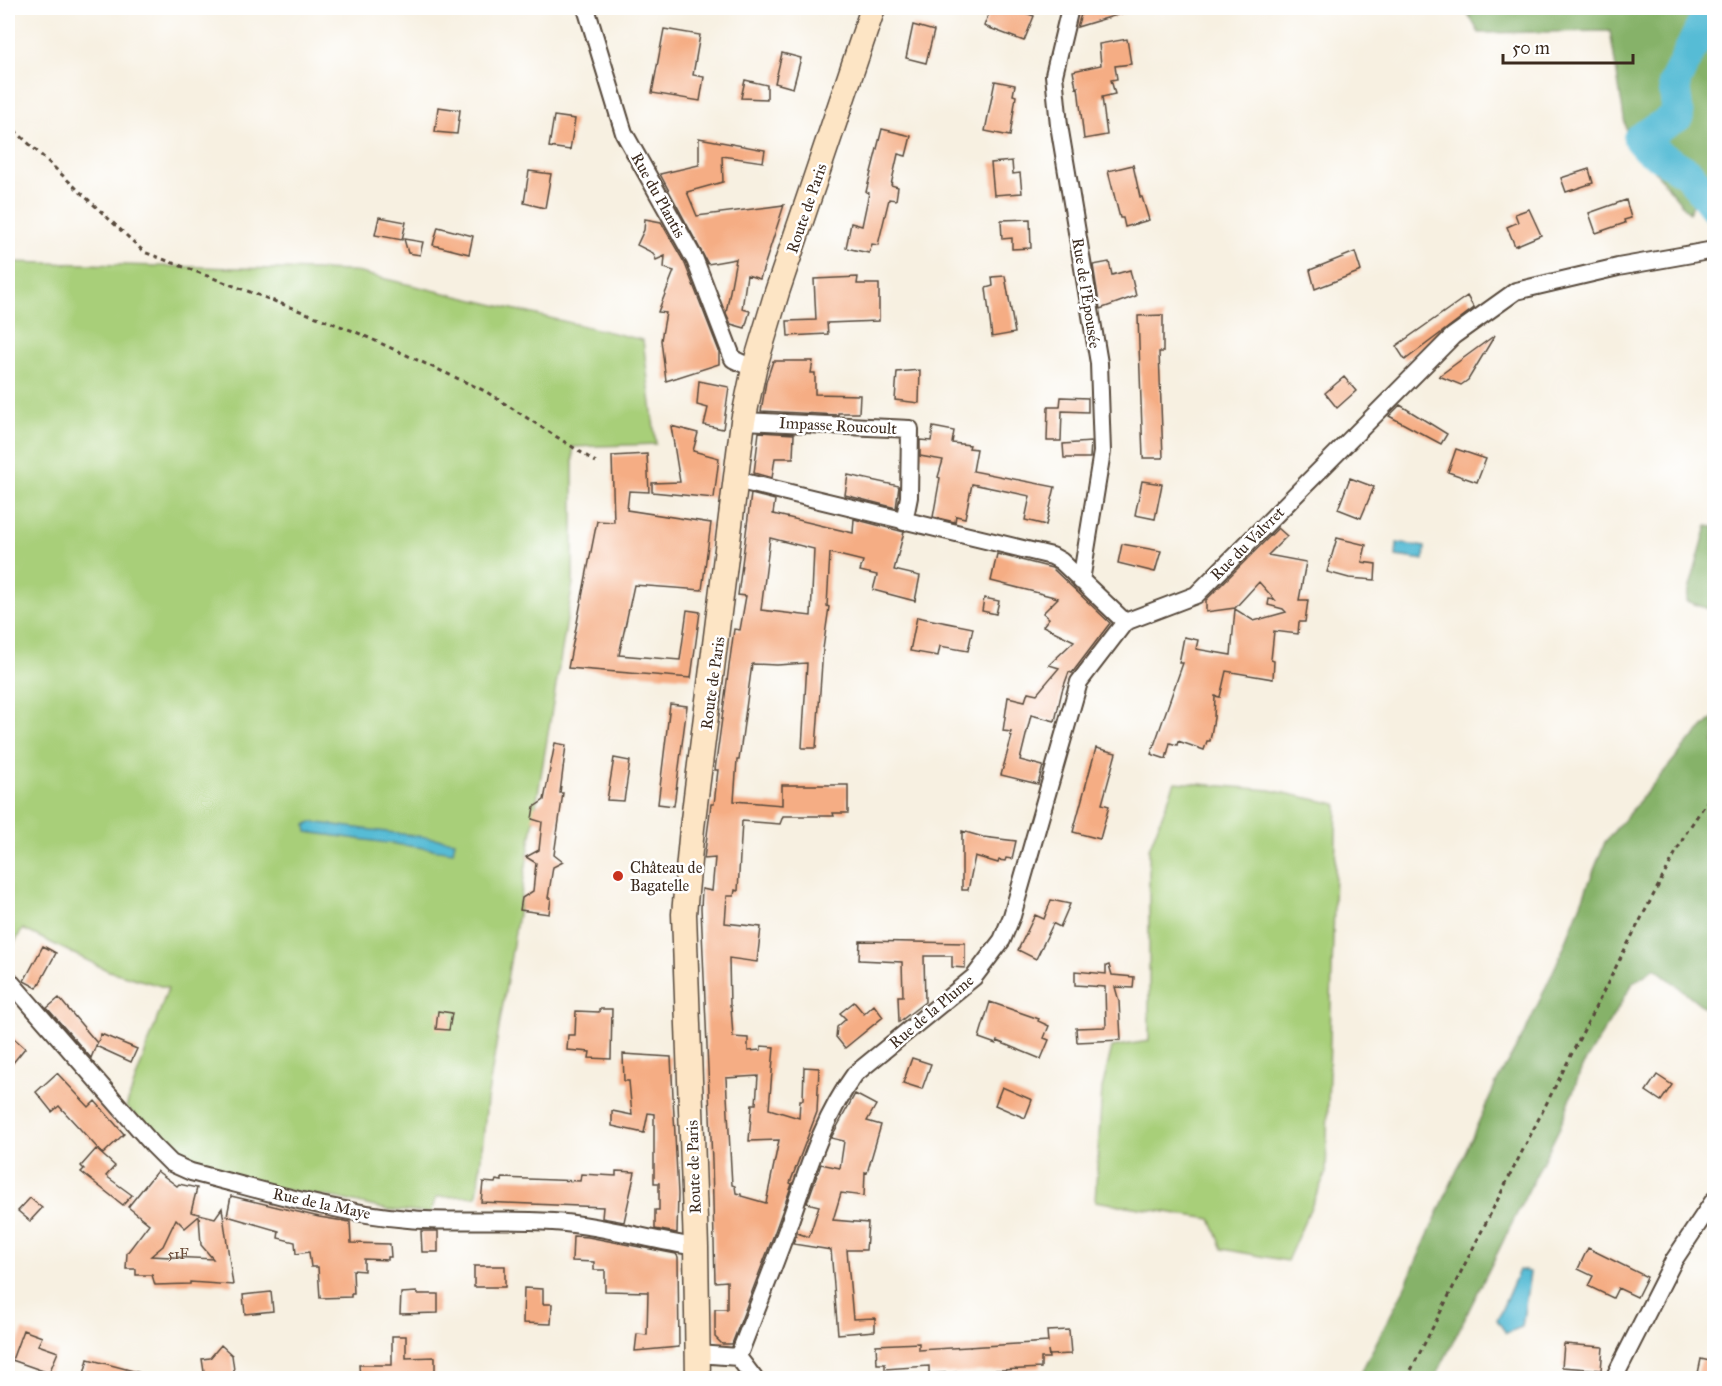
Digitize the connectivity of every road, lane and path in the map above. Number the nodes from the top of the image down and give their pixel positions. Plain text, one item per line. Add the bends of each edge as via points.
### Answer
1 (586, 8) edge
2 (873, 8) edge
3 (1070, 8) edge
4 (8, 124) edge
5 (1714, 250) edge
6 (754, 369) junction
7 (743, 421) junction
8 (596, 462) dead end
9 (736, 480) junction
10 (904, 522) junction
11 (1081, 581) junction
12 (1125, 622) junction
13 (1714, 791) edge
14 (8, 979) edge
15 (15, 999) edge
16 (1714, 1200) edge
17 (696, 1247) junction
18 (698, 1354) junction
19 (738, 1357) junction
20 (698, 1378) edge
21 (754, 1378) edge
22 (1407, 1378) edge
23 (1614, 1378) edge

1 - 6 street, Rue du Plantis via 624,133 695,260 733,359
2 - 6 main road, Route de Paris
3 - 11 street, Rue de l'Épousée via 1054,75 1099,363 1102,452
4 - 8 path via 144,252 356,332 484,391
5 - 12 street, Rue du Valvret via 1516,291 1453,336 1196,595
6 - 7 main road, Route de Paris
7 - 9 main road, Route de Paris
7 - 10 street, Impasse Roucoult via 910,429 909,497
9 - 10 street
9 - 17 main road, Route de Paris via 684,914
10 - 11 street via 1052,556
11 - 12 street
12 - 19 street, Rue de la Plume via 1079,682 1002,940 974,977 855,1074 842,1092 823,1127
13 - 22 path via 1686,833 1624,951
14 - 15 street, Rue de la Maye
15 - 17 street, Rue de la Maye via 153,1145 171,1162 191,1172 362,1214 409,1219 554,1221
16 - 23 street via 1674,1260
17 - 18 main road, Route de Paris
18 - 19 street
18 - 20 main road, Route de Paris
19 - 21 street

